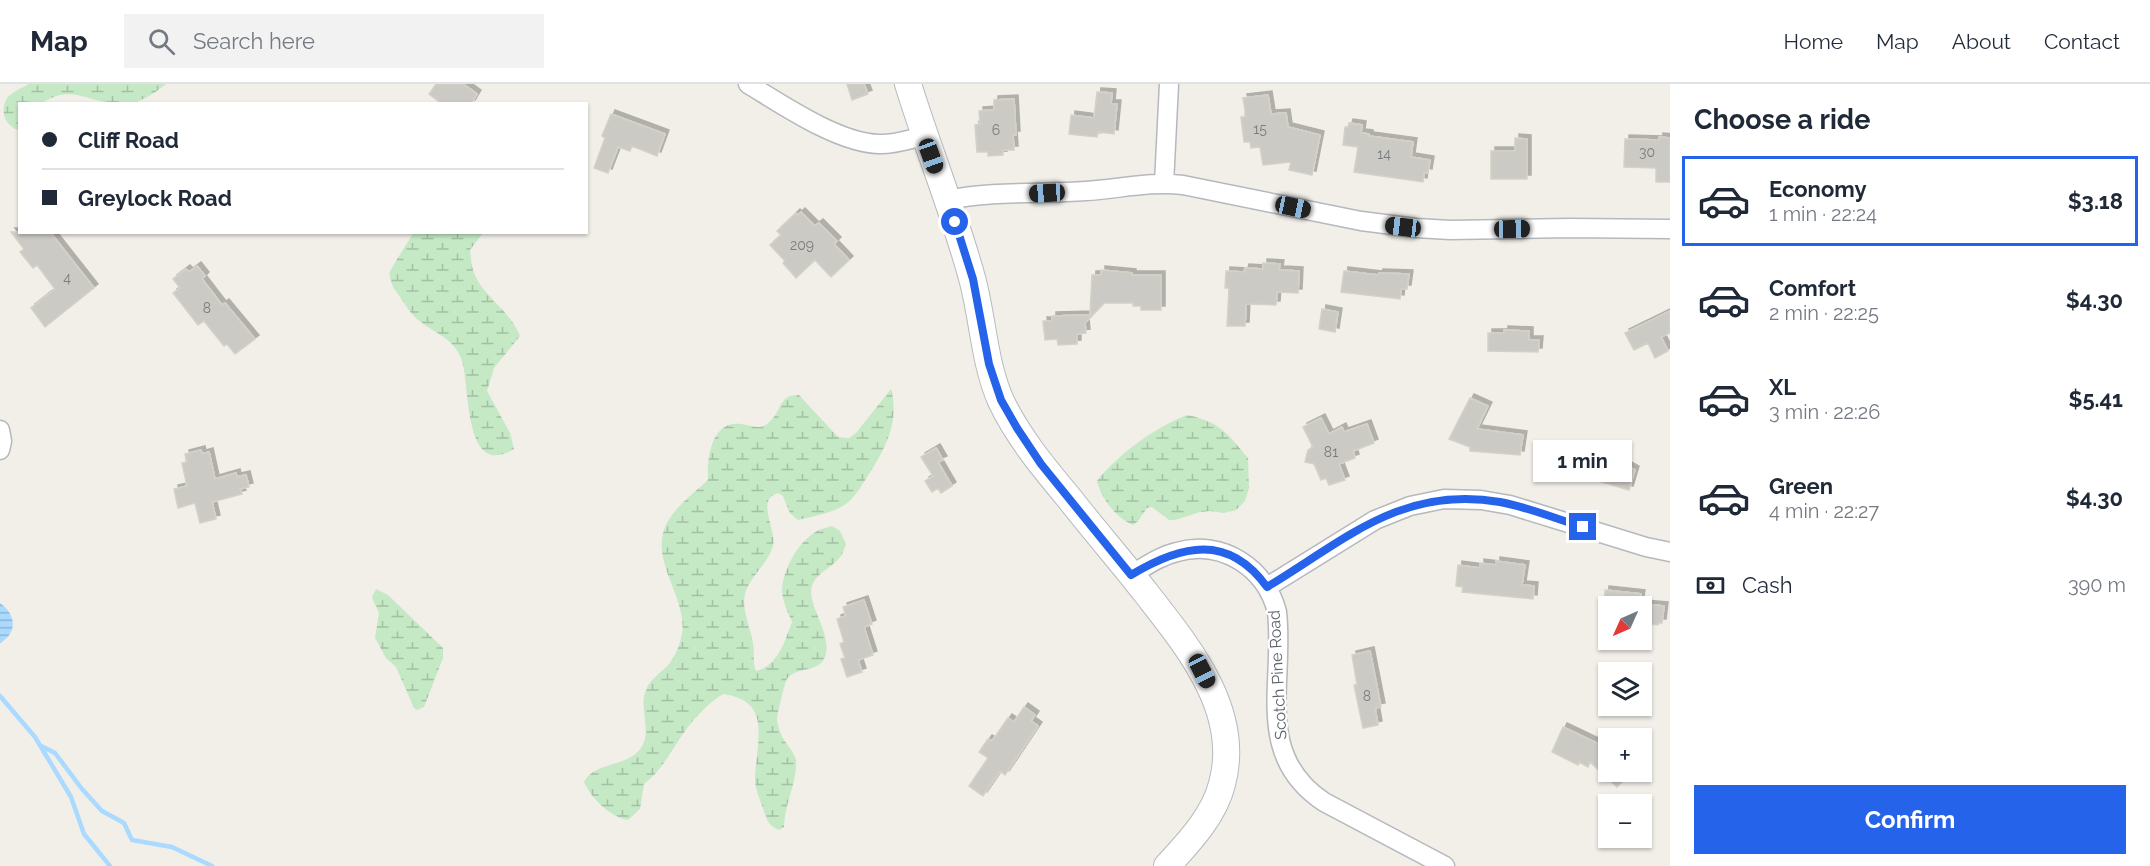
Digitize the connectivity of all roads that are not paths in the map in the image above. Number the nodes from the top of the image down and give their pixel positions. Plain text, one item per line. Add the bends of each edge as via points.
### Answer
1 (748, 84) edge
2 (908, 84) edge
3 (1168, 84) edge
4 (924, 136) junction
5 (1164, 183) junction
6 (947, 200) junction
7 (1670, 229) edge
8 (0, 430) edge
9 (0, 450) edge
10 (1670, 552) edge
11 (1131, 575) junction
12 (1267, 587) junction
13 (1167, 866) edge
14 (1445, 866) edge

1 - 4 street via 831,131 859,142 886,144
2 - 4 street
3 - 5 street
4 - 6 street
5 - 6 street
5 - 7 street via 1416,228
6 - 11 street via 973,279 989,364 1001,400 1041,464
8 - 9 street
10 - 12 street via 1510,505 1444,499 1410,506 1375,520
11 - 12 street, Scotch Pine Road via 1179,551 1211,550 1242,561
11 - 13 street via 1202,671 1218,706 1225,738 1224,772 1216,801 1201,826
12 - 14 street, Scotch Pine Road via 1278,622 1278,736 1291,770 1324,802

